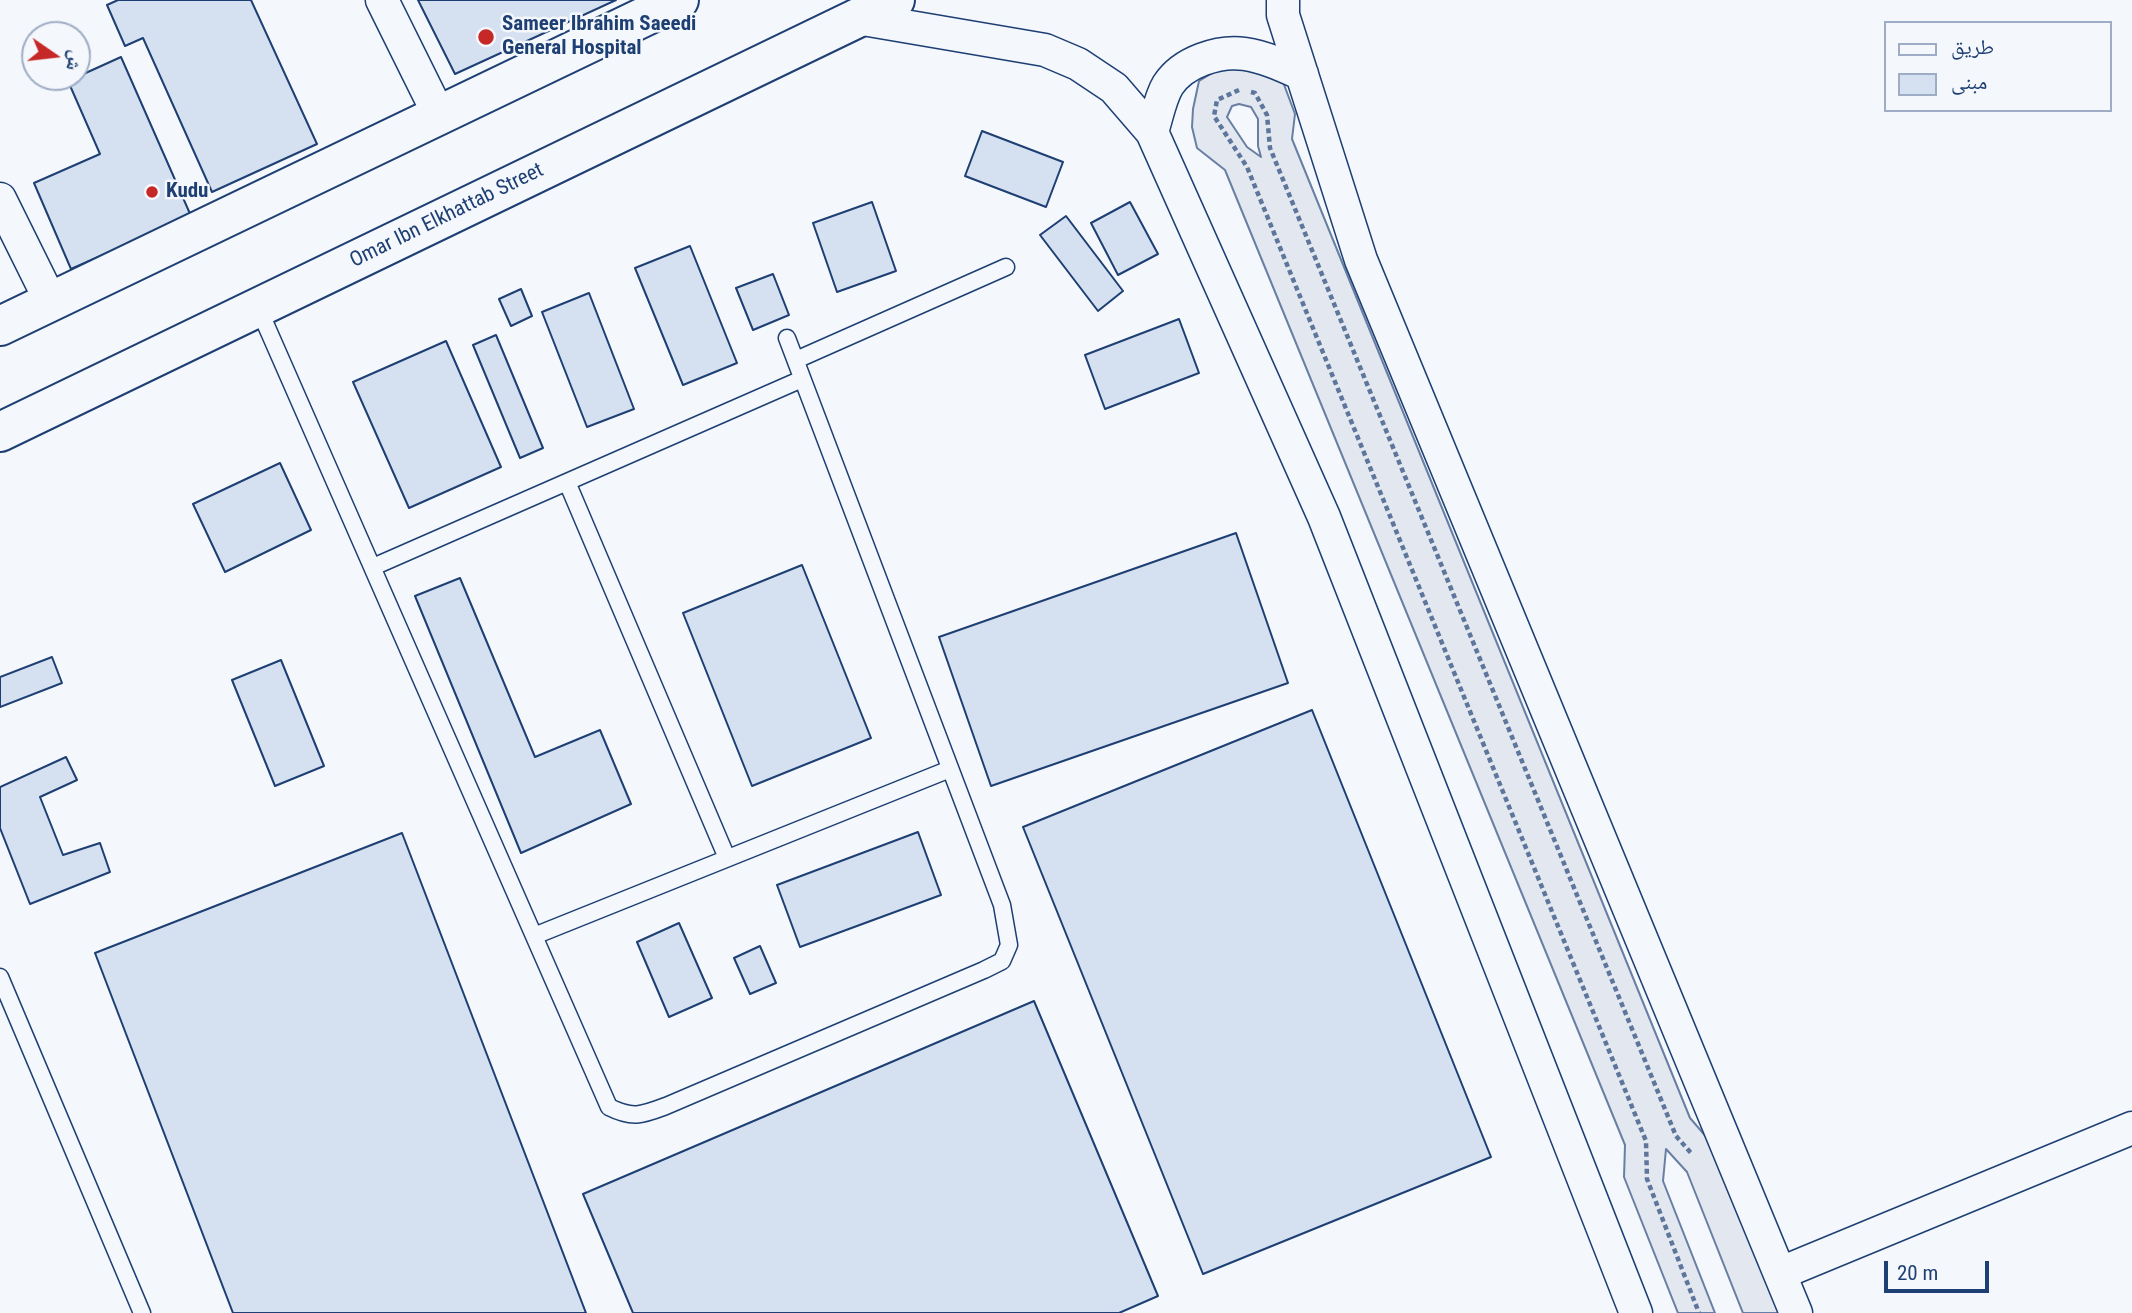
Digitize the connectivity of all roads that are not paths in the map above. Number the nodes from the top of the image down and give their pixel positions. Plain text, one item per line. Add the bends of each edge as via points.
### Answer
1 (382, 0) edge
2 (679, 0) edge
3 (895, 0) edge
4 (1283, 0) edge
5 (857, 18) junction
6 (1302, 74) junction
7 (439, 115) junction
8 (1152, 132) junction
9 (0, 199) edge
10 (1006, 267) dead end
11 (51, 302) junction
12 (258, 307) junction
13 (0, 326) edge
14 (787, 338) dead end
15 (796, 360) junction
16 (802, 379) junction
17 (0, 432) edge
18 (567, 482) junction
19 (373, 568) junction
20 (950, 769) junction
21 (727, 859) junction
22 (534, 936) junction
23 (0, 977) edge
24 (2132, 1128) edge
25 (1781, 1273) junction
26 (142, 1313) edge
27 (1636, 1313) edge
28 (1796, 1313) edge

1 - 7 street
2 - 7 street
3 - 5 street, Omar Ibn Elkhattab Street
4 - 6 street via 1283,15
5 - 8 street via 1045,50 1078,64 1114,88
5 - 12 street, Omar Ibn Elkhattab Street
6 - 8 street via 1244,54 1211,56 1188,66 1168,85
6 - 25 street via 1361,260
7 - 11 street
8 - 27 street via 1324,517
9 - 11 street
10 - 15 lane
11 - 13 street
12 - 17 street, Omar Ibn Elkhattab Street
12 - 19 lane
14 - 15 lane
15 - 16 lane
16 - 18 lane
16 - 20 lane
18 - 19 lane
18 - 21 lane
19 - 22 lane
20 - 21 lane
20 - 22 lane via 1002,905 1009,945 1002,961 666,1107 625,1115 609,1107
21 - 22 lane
23 - 26 lane
24 - 25 street
25 - 28 street

